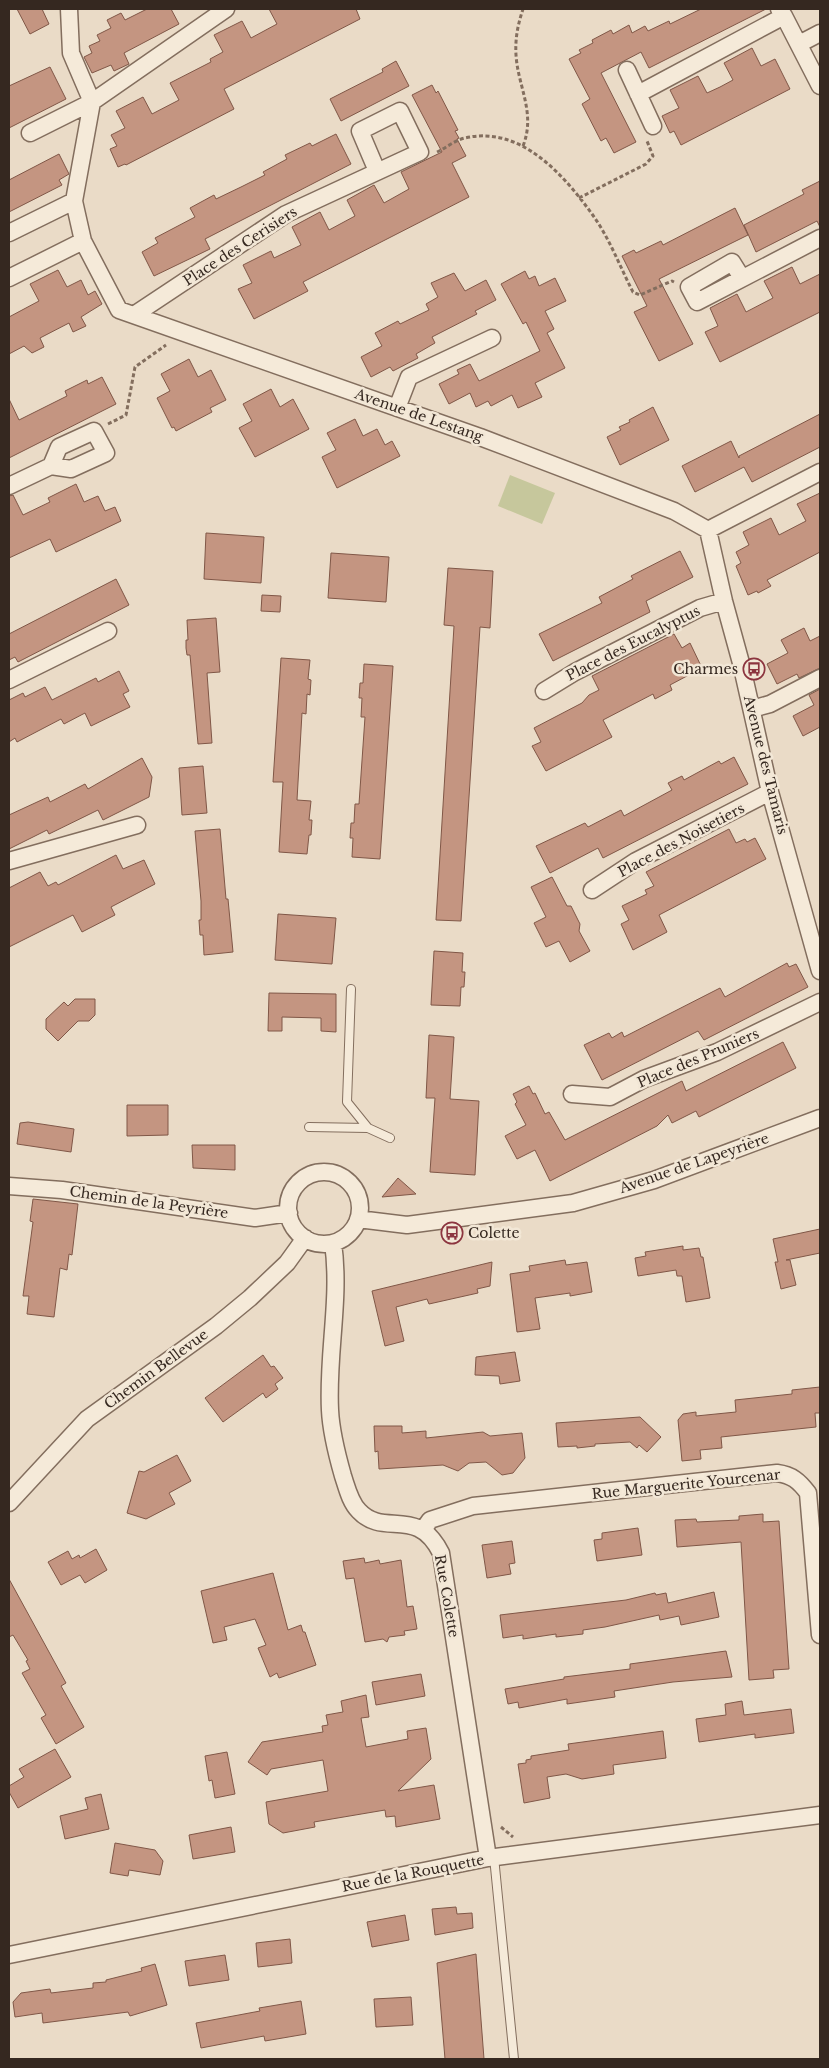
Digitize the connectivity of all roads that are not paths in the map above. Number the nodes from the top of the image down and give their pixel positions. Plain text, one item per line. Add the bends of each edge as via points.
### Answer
1 (69, 9) edge
2 (226, 9) edge
3 (782, 13) edge
4 (820, 33) edge
5 (799, 44) junction
6 (627, 70) dead end
7 (820, 86) edge
8 (638, 94) junction
9 (92, 102) junction
10 (653, 126) road end
11 (30, 133) dead end
12 (377, 171) junction
13 (74, 201) junction
14 (9, 233) edge
15 (820, 238) edge
16 (83, 242) junction
17 (9, 278) edge
18 (688, 287) road end
19 (134, 316) junction
20 (492, 338) dead end
21 (397, 408) junction
22 (51, 466) junction
23 (820, 472) edge
24 (9, 486) edge
25 (708, 530) junction
26 (724, 601) junction
27 (108, 631) dead end
28 (820, 678) edge
29 (9, 680) edge
30 (544, 691) dead end
31 (752, 709) junction
32 (770, 792) junction
33 (136, 825) dead end
34 (9, 861) edge
35 (592, 890) dead end
36 (820, 971) edge
37 (351, 989) dead end
38 (820, 1002) edge
39 (572, 1094) dead end
40 (820, 1118) edge
41 (310, 1127) dead end
42 (368, 1128) junction
43 (390, 1138) dead end
44 (9, 1186) edge
45 (289, 1213) junction
46 (358, 1219) junction
47 (305, 1238) junction
48 (333, 1243) junction
49 (9, 1503) edge
50 (423, 1530) junction
51 (820, 1635) edge
52 (820, 1815) edge
53 (491, 1858) junction
54 (9, 1955) edge
55 (514, 2059) edge

1 - 9 street via 71,53
2 - 9 street
3 - 5 street
3 - 8 street
4 - 5 street
5 - 7 street
6 - 8 street
8 - 10 street
9 - 11 street
9 - 13 street
12 - 12 street, Place des Cerisiers via 420,152 400,111 360,131
12 - 19 street, Place des Cerisiers via 286,214
13 - 14 street
13 - 16 street, Avenue de Lestang
15 - 18 street via 697,302
16 - 17 street
16 - 19 street, Avenue de Lestang via 118,310
19 - 21 street, Avenue de Lestang
20 - 21 street via 409,377
21 - 25 street, Avenue de Lestang via 480,436 674,511
22 - 22 street via 71,469 106,453 94,431 59,447
22 - 24 street
23 - 25 street
25 - 26 street, Avenue des Tamaris
26 - 30 street, Place des Eucalyptus via 700,608
26 - 31 street, Avenue des Tamaris
27 - 29 street
28 - 31 street via 770,704
31 - 32 street, Avenue des Tamaris
32 - 35 street, Place des Noisetiers via 636,862
32 - 36 street, Avenue des Tamaris
33 - 34 street
37 - 42 lane via 347,1102
38 - 39 street, Place des Pruniers via 717,1052 644,1079 610,1096
40 - 46 street, Avenue de Lapeyrière via 654,1180 573,1203 407,1226
41 - 42 lane
42 - 43 lane
44 - 45 street, Chemin de la Peyrière via 62,1190 255,1218
45 - 46 street via 292,1192 298,1183 317,1173 328,1172 348,1181 354,1189 360,1208
45 - 47 street via 294,1228
46 - 48 street via 349,1234
47 - 48 street
47 - 49 street, Chemin Bellevue via 287,1263 243,1304 87,1419
48 - 50 street via 335,1277 330,1408 332,1432 348,1493 359,1511 372,1520 409,1524
50 - 51 street, Rue Marguerite Yourcenar via 430,1520 473,1506 788,1474 808,1493
50 - 53 street, Rue Colette via 435,1540 441,1553
52 - 53 street, Rue de la Rouquette
53 - 54 street, Rue de la Rouquette
53 - 55 lane

